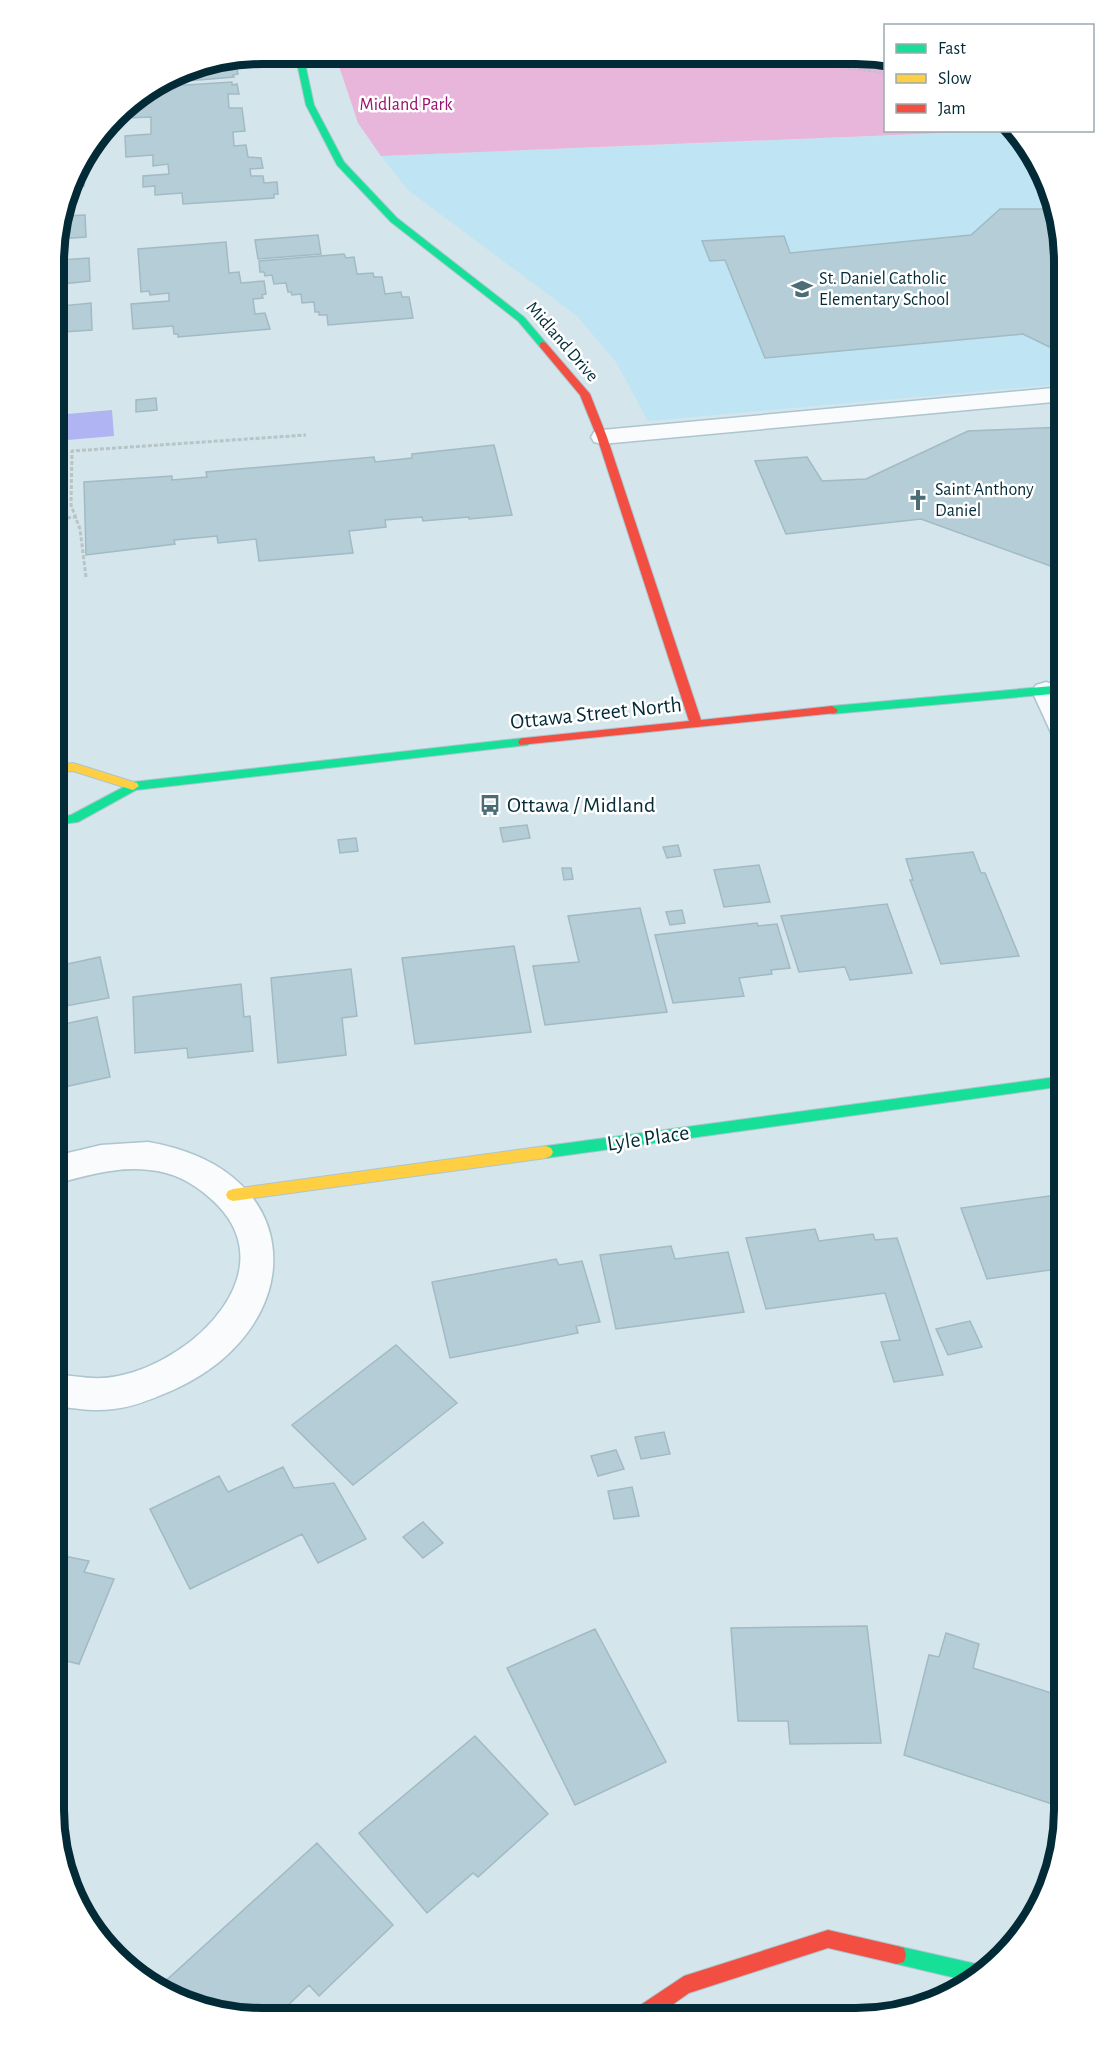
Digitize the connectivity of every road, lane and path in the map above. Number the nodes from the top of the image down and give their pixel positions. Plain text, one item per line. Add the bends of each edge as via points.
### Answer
1 (301, 64) edge
2 (814, 64) edge
3 (884, 73) edge
4 (1054, 395) edge
5 (306, 435) dead end
6 (602, 437) junction
7 (77, 518) junction
8 (64, 519) edge
9 (86, 577) dead end
10 (1054, 690) edge
11 (696, 723) junction
12 (64, 768) edge
13 (133, 786) junction
14 (64, 820) edge
15 (1053, 1082) edge
16 (64, 1167) edge
17 (233, 1195) junction
18 (64, 1391) edge
19 (969, 1971) edge
20 (652, 2008) edge

1 - 6 street, Midland Drive via 310,105 340,163 394,220 521,319 585,394
2 - 3 path
4 - 6 lane
5 - 7 path via 72,451 71,504
6 - 11 street, Midland Drive
7 - 8 path
7 - 9 path
10 - 11 street, Ottawa Street North
11 - 13 street, Ottawa Street North
12 - 13 street, Ottawa Street North via 73,767
13 - 14 street, Ottawa Street North via 74,819
15 - 17 street, Lyle Place
16 - 17 street via 98,1157 150,1156 197,1169
17 - 18 street via 255,1232 256,1276 238,1320 200,1359 150,1385 92,1395
19 - 20 street via 828,1939 684,1985

